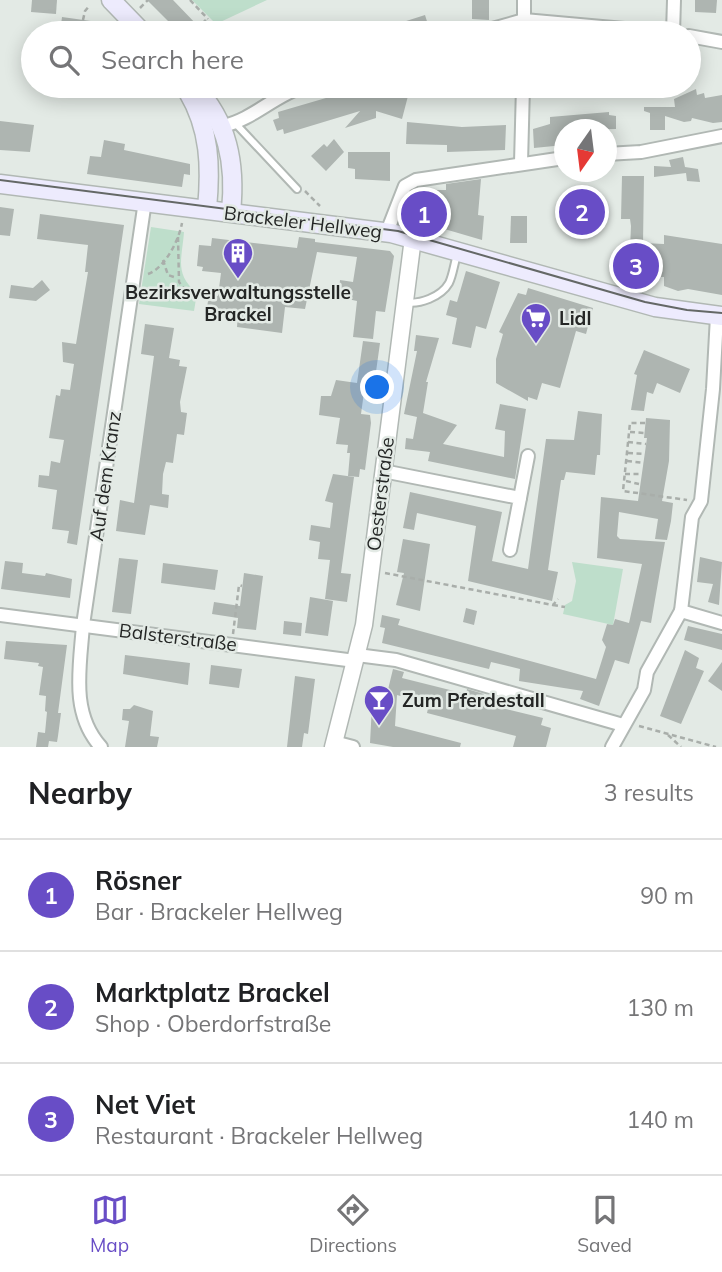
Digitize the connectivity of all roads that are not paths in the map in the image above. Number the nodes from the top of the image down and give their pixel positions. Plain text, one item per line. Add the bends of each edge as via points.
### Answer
1 (111, 0) edge
2 (524, 0) edge
3 (674, 0) edge
4 (524, 20) junction
5 (131, 21) edge
6 (520, 21) edge
7 (535, 21) edge
8 (672, 21) edge
9 (701, 38) edge
10 (722, 42) edge
11 (192, 98) edge
12 (205, 98) edge
13 (274, 98) edge
14 (523, 98) edge
15 (229, 125) junction
16 (722, 136) edge
17 (617, 154) edge
18 (554, 159) edge
19 (521, 163) junction
20 (0, 184) edge
21 (297, 188) road end
22 (145, 201) junction
23 (207, 209) junction
24 (231, 212) junction
25 (387, 232) junction
26 (413, 238) junction
27 (459, 251) junction
28 (403, 302) junction
29 (719, 316) edge
30 (528, 456) dead end
31 (383, 471) junction
32 (520, 498) junction
33 (510, 550) dead end
34 (681, 611) junction
35 (0, 615) edge
36 (722, 623) edge
37 (83, 625) junction
38 (356, 658) junction
39 (624, 723) junction
40 (333, 745) edge
41 (101, 747) edge
42 (353, 747) edge
43 (612, 747) edge

1 - 5 main road
2 - 4 street
3 - 8 street
4 - 6 street
4 - 7 street
9 - 10 street
11 - 23 main road via 209,151
12 - 15 main road
13 - 15 street
14 - 19 street
15 - 21 lane
15 - 24 main road
16 - 17 street
18 - 19 street
19 - 25 street via 443,174 405,186
20 - 22 main road, Brackeler Hellweg
22 - 23 main road, Brackeler Hellweg
22 - 37 street, Auf dem Kranz
23 - 24 main road, Brackeler Hellweg
24 - 25 main road, Brackeler Hellweg
25 - 26 main road, Brackeler Hellweg
26 - 27 main road, Brackeler Hellweg
26 - 28 street, Oesterstraße
27 - 28 lane via 449,284 429,299
27 - 29 main road, Brackeler Hellweg via 655,307
28 - 31 street, Oesterstraße
29 - 34 street via 701,501 692,517
30 - 32 street
31 - 32 street
31 - 38 street, Oesterstraße
32 - 33 street
34 - 36 street
34 - 39 street
35 - 37 street, Balsterstraße
37 - 38 street, Balsterstraße
37 - 41 street, Auf dem Kranz via 81,708
38 - 39 street, Balsterstraße via 396,660
38 - 40 street, Oesterstraße
39 - 43 street
40 - 42 street

